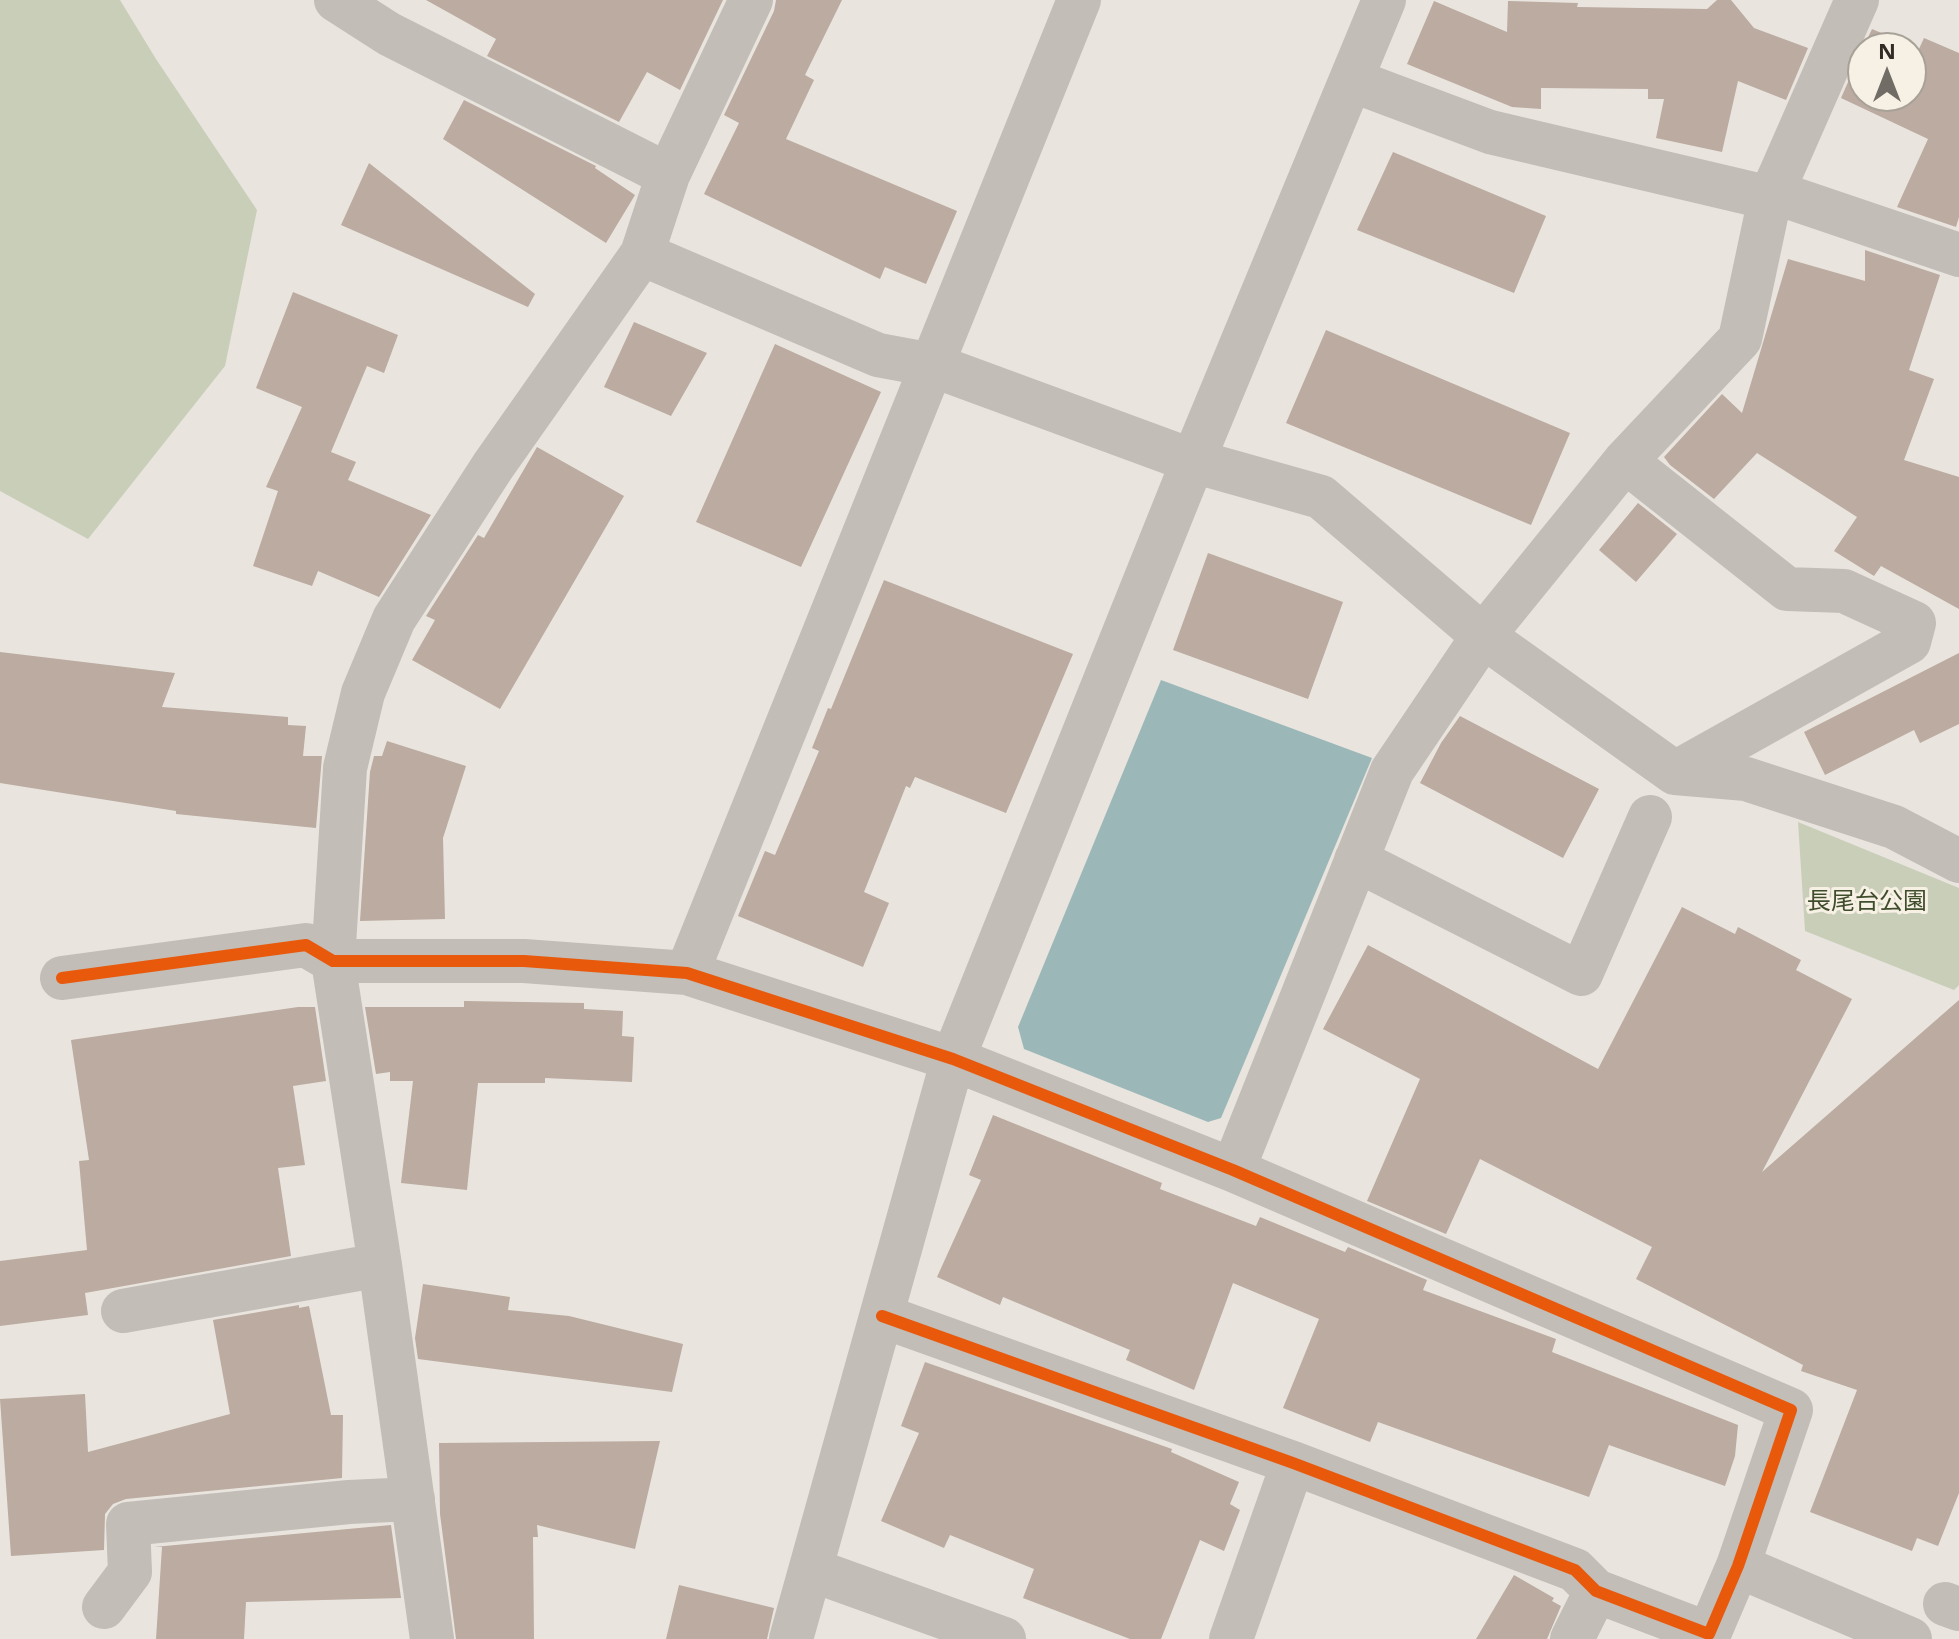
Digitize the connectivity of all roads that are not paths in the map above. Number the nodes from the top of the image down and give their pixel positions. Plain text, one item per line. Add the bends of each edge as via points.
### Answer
1 (336, 0) edge
2 (1079, 0) edge
3 (1384, 0) edge
4 (1857, 0) edge
5 (744, 3) edge
6 (1351, 80) junction
7 (668, 175) junction
8 (1770, 198) junction
9 (642, 254) junction
10 (1959, 255) edge
11 (932, 365) junction
12 (1193, 461) junction
13 (1625, 461) junction
14 (1483, 636) junction
15 (1675, 773) junction
16 (1650, 817) dead end
17 (1356, 860) junction
18 (1959, 861) edge
19 (333, 961) junction
20 (687, 973) junction
21 (62, 978) dead end
22 (953, 1059) junction
23 (1233, 1170) junction
24 (380, 1265) junction
25 (123, 1311) dead end
26 (882, 1316) junction
27 (1293, 1463) junction
28 (413, 1499) junction
29 (1738, 1566) junction
30 (812, 1570) junction
31 (1596, 1591) junction
32 (104, 1607) dead end
33 (432, 1639) edge
34 (791, 1639) edge
35 (1004, 1639) edge
36 (1231, 1639) edge
37 (1572, 1639) edge
38 (1910, 1639) edge

1 - 7 street via 389,34
2 - 11 street
3 - 6 street
4 - 8 street
5 - 7 street
6 - 8 street via 1490,132
6 - 12 street
7 - 9 street
8 - 10 street via 1791,198
8 - 13 street via 1740,339
9 - 11 street via 878,355
9 - 19 street via 493,466 394,619 363,693 345,768
11 - 12 street
11 - 20 street
12 - 14 street via 1321,497
12 - 22 street
13 - 14 street
13 - 15 street via 1787,589 1844,591 1914,623 1909,642
14 - 15 street
14 - 17 street via 1392,771
15 - 18 street via 1746,779 1894,827
16 - 17 street via 1581,974
17 - 23 street
19 - 20 street via 524,961
19 - 21 street via 306,945
19 - 24 street
20 - 22 street
22 - 23 street
22 - 26 street
23 - 29 street via 1791,1410
24 - 25 street
24 - 28 street
26 - 27 street
26 - 30 street
27 - 31 street via 1575,1570
27 - 36 street
28 - 32 street via 124,1511 130,1572
28 - 33 street
29 - 31 street via 1709,1634
29 - 38 street
30 - 34 street
30 - 35 street
31 - 37 street

